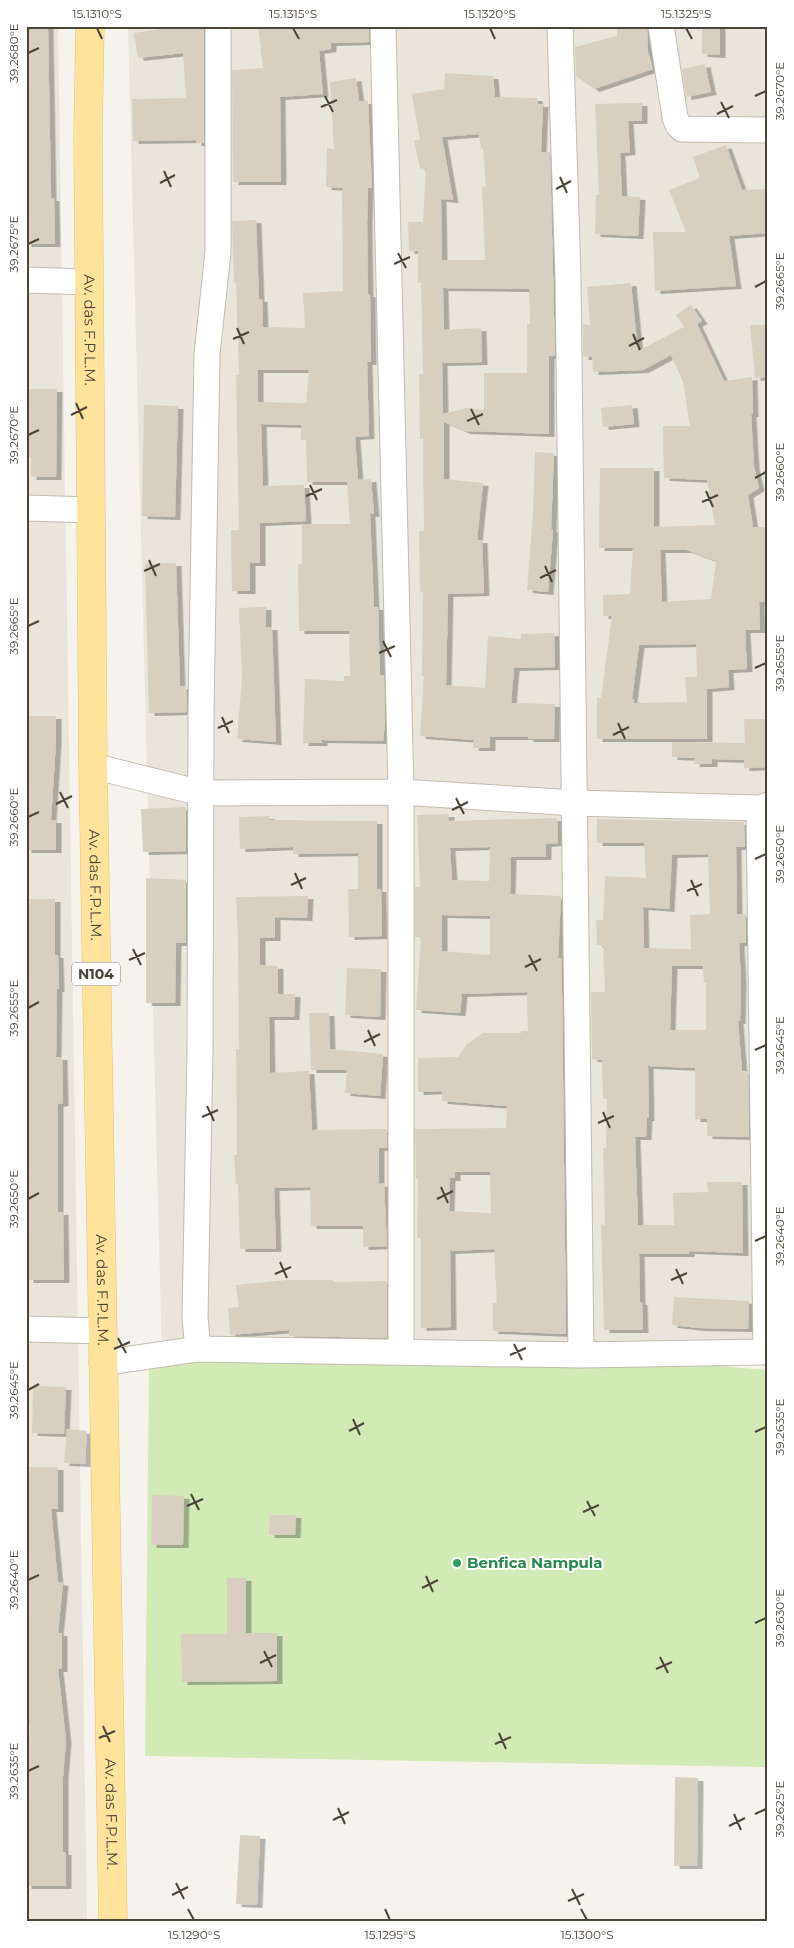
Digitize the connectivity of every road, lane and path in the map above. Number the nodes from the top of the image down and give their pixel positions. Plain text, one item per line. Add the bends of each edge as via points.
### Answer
1 (90, 26) edge
2 (218, 26) edge
3 (383, 26) edge
4 (560, 26) edge
5 (661, 26) edge
6 (768, 130) edge
7 (26, 280) edge
8 (89, 282) junction
9 (26, 508) edge
10 (91, 510) junction
11 (93, 766) junction
12 (401, 792) junction
13 (201, 794) junction
14 (575, 803) junction
15 (763, 807) edge
16 (26, 1329) edge
17 (104, 1331) junction
18 (198, 1350) junction
19 (401, 1352) junction
20 (767, 1352) edge
21 (581, 1355) junction
22 (102, 1363) junction
23 (113, 1922) edge

1 - 8 main road, Av. das F.P.L.M. / N104
2 - 13 street via 218,252 207,354
3 - 12 street
4 - 14 street via 568,277
5 - 6 street via 674,117 682,129
7 - 8 street
8 - 10 main road, Av. das F.P.L.M. / N104
9 - 10 street
10 - 11 main road, Av. das F.P.L.M. / N104
11 - 13 street
11 - 17 main road, Av. das F.P.L.M. / N104
12 - 13 street
12 - 14 street
12 - 19 street
13 - 18 street via 195,1318
14 - 15 street
14 - 21 street
15 - 20 street
16 - 17 street
17 - 22 main road, Av. das F.P.L.M. / N104
18 - 19 street
18 - 22 street
19 - 21 street
20 - 21 street
22 - 23 main road, Av. das F.P.L.M. / N104

